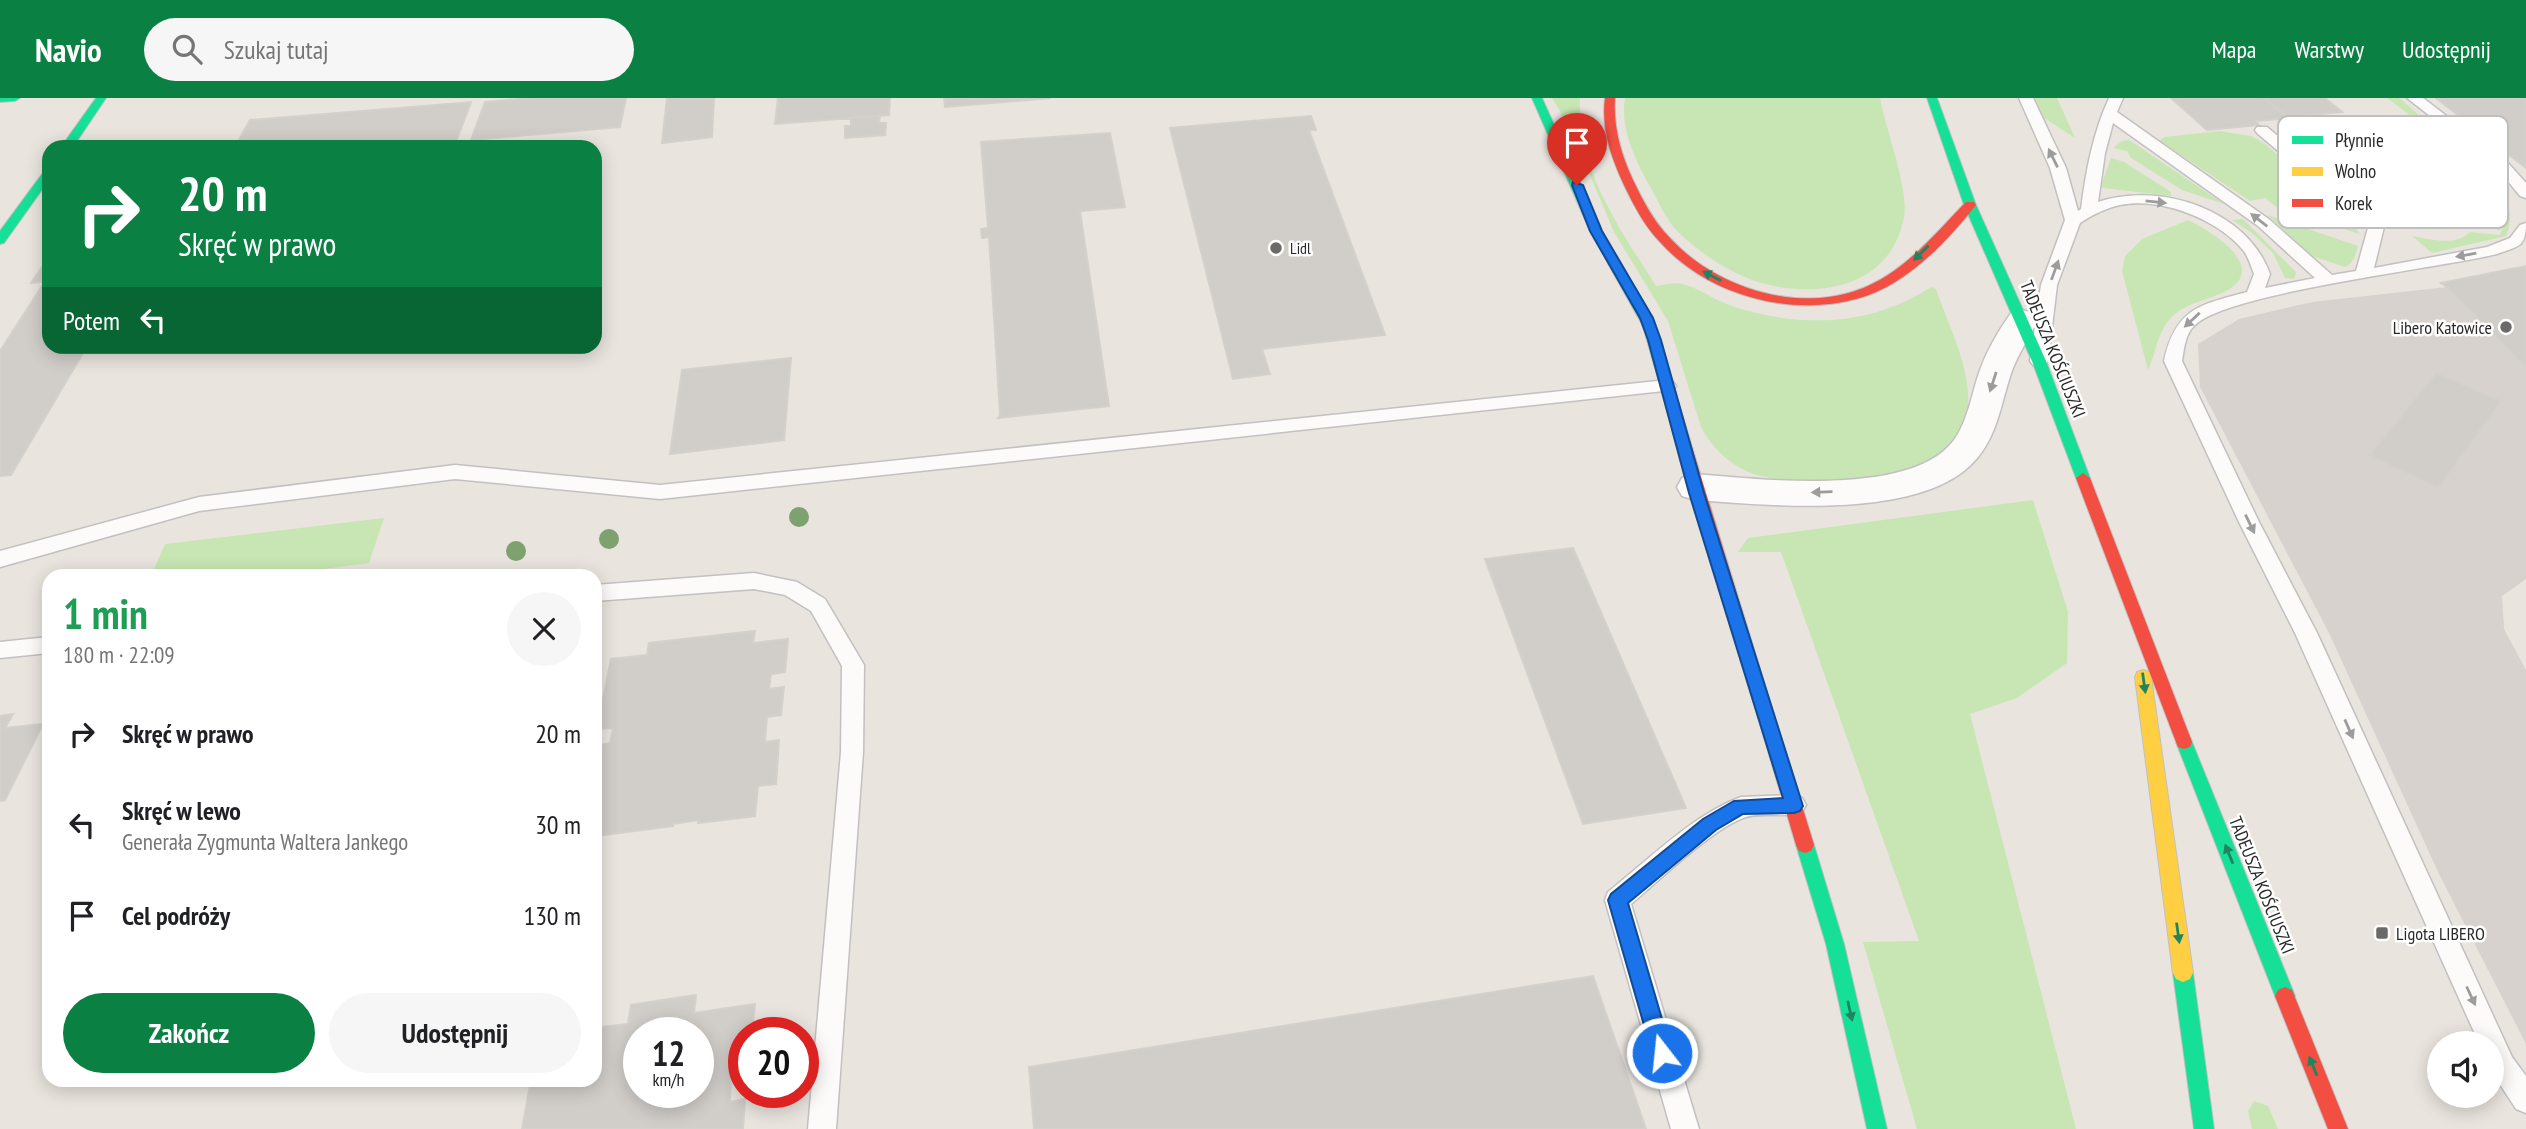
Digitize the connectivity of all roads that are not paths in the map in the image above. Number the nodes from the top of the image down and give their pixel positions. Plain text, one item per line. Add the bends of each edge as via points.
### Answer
1 (15, 98) edge
2 (101, 98) edge
3 (1537, 98) edge
4 (1609, 98) edge
5 (1932, 98) edge
6 (2025, 98) edge
7 (2116, 98) edge
8 (2414, 98) edge
9 (0, 99) edge
10 (2108, 113) junction
11 (2438, 116) edge
12 (2262, 130) dead end
13 (72, 140) edge
14 (2278, 144) edge
15 (2508, 172) edge
16 (42, 182) edge
17 (2526, 194) edge
18 (1970, 205) junction
19 (2089, 211) junction
20 (2073, 220) junction
21 (2376, 228) edge
22 (2526, 228) edge
23 (0, 240) edge
24 (2364, 274) junction
25 (2328, 281) junction
26 (2254, 295) junction
27 (2022, 320) junction
28 (2039, 361) junction
29 (1667, 386) junction
30 (1695, 486) junction
31 (0, 559) edge
32 (602, 592) edge
33 (2134, 616) junction
34 (42, 646) edge
35 (0, 650) edge
36 (1794, 806) junction
37 (2526, 1099) edge
38 (822, 1129) edge
39 (1685, 1129) edge
40 (1877, 1129) edge
41 (2204, 1129) edge
42 (2338, 1129) edge

1 - 9 street
2 - 13 street
3 - 29 street via 1596,231 1647,318
18 -> 4 street via 1898,275 1879,287 1826,300 1777,298 1748,291 1701,270 1679,255 1655,228 1616,152
5 - 18 street, TADEUSZA KOŚCIUSZKI
20 -> 6 lane via 2058,168
7 - 10 lane
8 - 11 lane
10 - 19 lane
25 -> 10 lane via 2263,222
12 - 14 lane
15 - 17 lane
16 - 23 street
18 - 27 street, TADEUSZA KOŚCIUSZKI
19 - 20 lane
19 -> 26 lane via 2123,200 2151,200 2184,207 2222,225 2250,248 2262,274
28 -> 20 lane via 2049,285
21 - 24 lane
22 -> 24 lane via 2516,240 2491,251
24 - 25 lane
25 - 26 lane
26 -> 37 lane via 2205,309 2187,322 2173,361 2306,634 2503,1066
27 - 28 street, TADEUSZA KOŚCIUSZKI
27 -> 30 street via 1998,365 1966,450 1938,472 1887,489 1797,493
28 - 33 street, TADEUSZA KOŚCIUSZKI
29 - 30 street
29 - 31 lane via 660,492 455,472 199,504
30 - 36 street
32 - 38 lane via 754,581 790,588 818,605 853,665 852,752
33 -> 41 street, TADEUSZA KOŚCIUSZKI
42 -> 33 street, TADEUSZA KOŚCIUSZKI
34 - 35 lane
36 - 39 lane via 1741,807 1710,825 1617,900
36 -> 40 street via 1835,944

